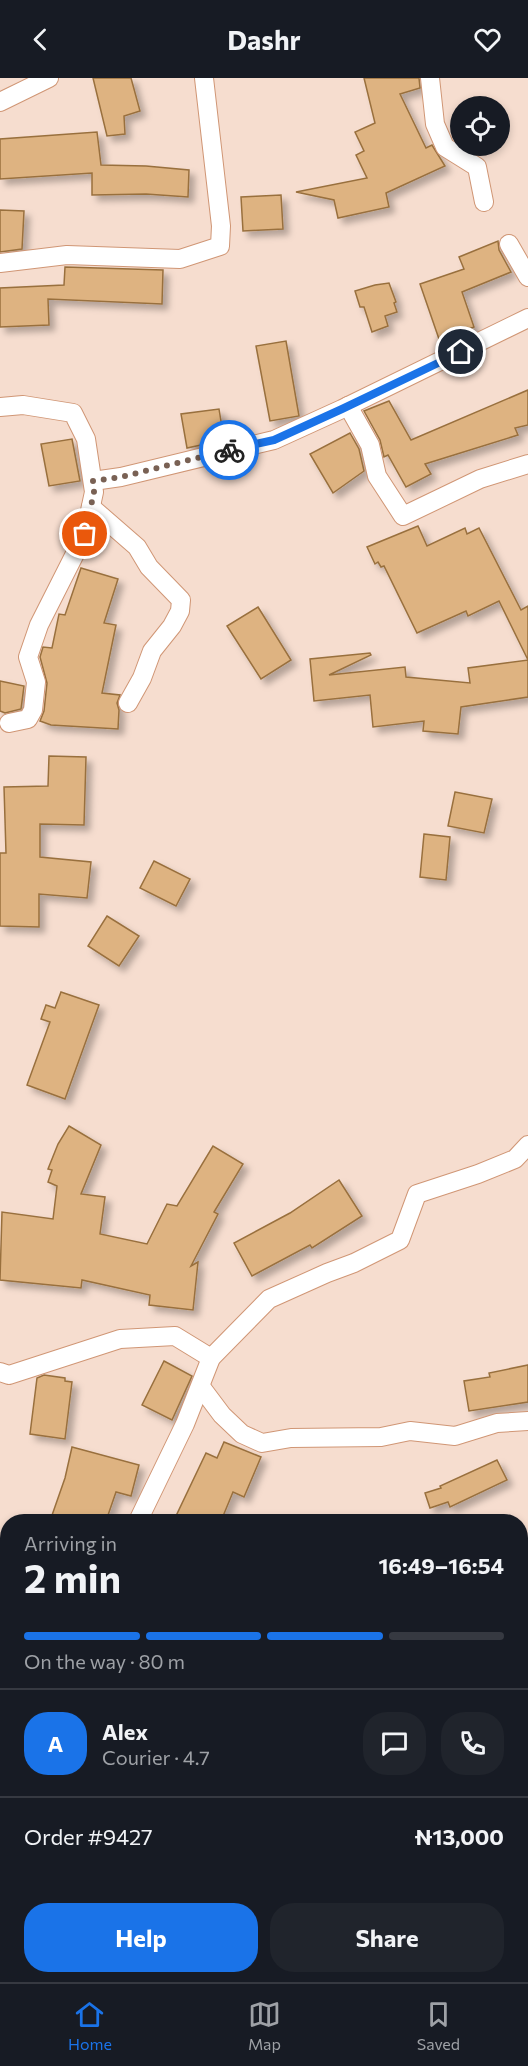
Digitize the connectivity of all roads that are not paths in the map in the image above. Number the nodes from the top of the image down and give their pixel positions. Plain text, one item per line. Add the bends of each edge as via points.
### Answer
1 (49, 78) edge
2 (204, 78) edge
3 (429, 78) edge
4 (0, 102) edge
5 (484, 202) dead end
6 (509, 244) dead end
7 (0, 263) edge
8 (528, 277) edge
9 (528, 318) edge
10 (348, 406) junction
11 (0, 407) edge
12 (528, 464) edge
13 (93, 481) junction
14 (91, 507) junction
15 (128, 703) dead end
16 (9, 723) dead end
17 (528, 1145) edge
18 (211, 1358) junction
19 (0, 1372) edge
20 (201, 1387) junction
21 (528, 1421) edge
22 (142, 1514) edge

1 - 4 street
2 - 7 street via 220,214 220,246 180,259 67,255
3 - 5 street via 435,124 446,147 477,167
6 - 8 street
9 - 10 street
10 - 12 street via 370,445 377,476 403,516 480,479
10 - 13 street via 274,440
11 - 13 street via 23,405 73,413 86,439
13 - 14 street
14 - 15 street via 137,547 149,567 181,600 180,611 152,651
14 - 16 street via 85,534 39,625 28,657 36,682 33,711 28,719
17 - 18 street via 515,1159 417,1194 400,1240 269,1299
18 - 19 street via 175,1336 120,1339 9,1375
18 - 20 street
20 - 21 street via 242,1434 262,1443 291,1438 381,1437 411,1431 455,1436 497,1423
20 - 22 street

